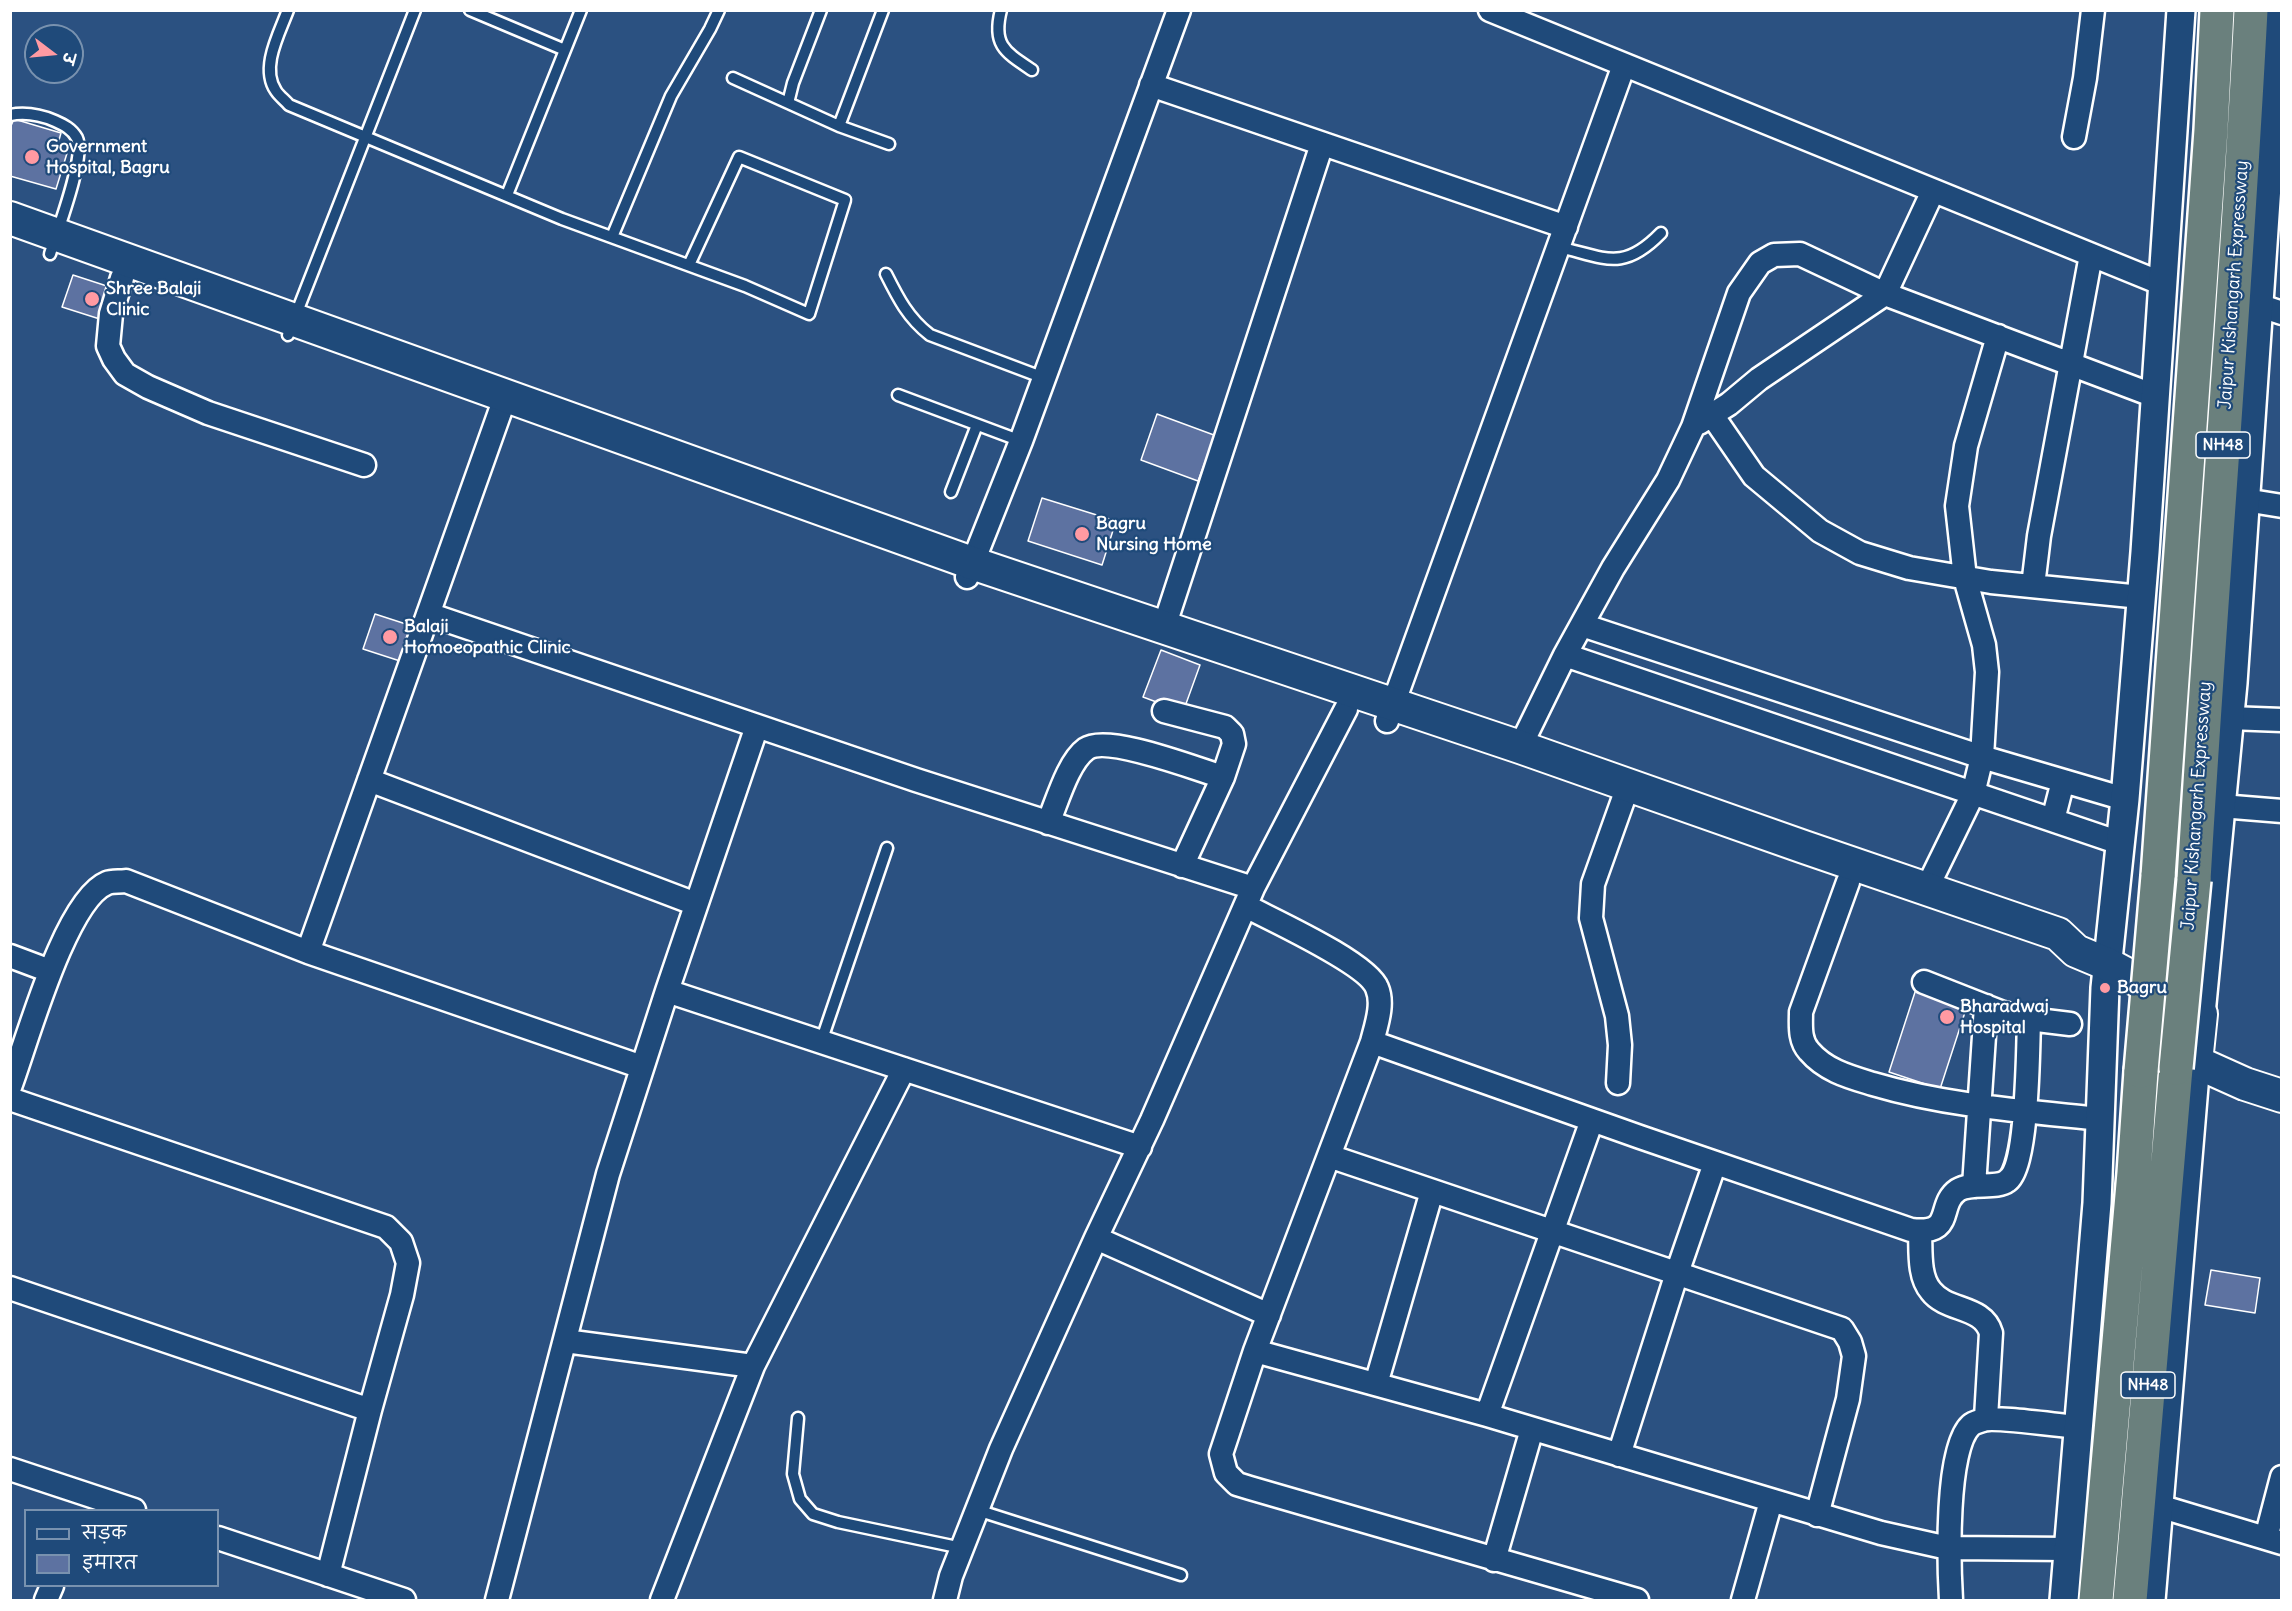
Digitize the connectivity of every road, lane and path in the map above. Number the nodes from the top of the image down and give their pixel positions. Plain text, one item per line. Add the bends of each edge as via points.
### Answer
1 (288, 10) edge
2 (415, 10) edge
3 (470, 10) edge
4 (580, 10) edge
5 (719, 10) edge
6 (821, 10) edge
7 (883, 10) edge
8 (1001, 10) edge
9 (1179, 10) edge
10 (1490, 10) edge
11 (2093, 10) edge
12 (2181, 10) edge
13 (2217, 10) edge
14 (2251, 10) edge
15 (2279, 10) edge
16 (565, 50) junction
17 (1624, 65) junction
18 (1032, 70) dead end
19 (733, 78) dead end
20 (1151, 85) junction
21 (788, 104) junction
22 (10, 115) edge
23 (839, 126) junction
24 (366, 136) junction
25 (2074, 137) dead end
26 (889, 144) dead end
27 (1322, 144) junction
28 (1933, 190) junction
29 (507, 195) junction
30 (10, 218) edge
31 (1661, 233) dead end
32 (612, 237) junction
33 (1562, 237) junction
34 (10, 239) edge
35 (53, 244) junction
36 (2091, 255) junction
37 (689, 265) junction
38 (886, 274) dead end
39 (123, 278) junction
40 (2163, 284) junction
41 (1885, 294) junction
42 (2270, 309) edge
43 (291, 327) junction
44 (1998, 336) junction
45 (2072, 364) junction
46 (1044, 378) junction
47 (898, 395) dead end
48 (2155, 396) junction
49 (501, 409) junction
50 (1712, 415) junction
51 (978, 425) junction
52 (1693, 427) junction
53 (1021, 441) junction
54 (364, 465) dead end
55 (951, 492) dead end
56 (2245, 500) junction
57 (2282, 506) edge
58 (969, 570) junction
59 (1965, 578) junction
60 (2033, 586) junction
61 (2141, 597) junction
62 (428, 614) junction
63 (1582, 625) junction
64 (1164, 627) junction
65 (1664, 652) junction
66 (1565, 655) junction
67 (1653, 685) junction
68 (1769, 687) junction
69 (1346, 708) junction
70 (1164, 711) dead end
71 (1390, 713) junction
72 (1861, 717) junction
73 (2229, 718) junction
74 (2282, 720) edge
75 (1758, 721) junction
76 (757, 726) junction
77 (1520, 747) junction
78 (1851, 752) junction
79 (1982, 757) junction
80 (1223, 777) junction
81 (369, 780) junction
82 (2063, 781) junction
83 (1973, 794) junction
84 (2125, 799) junction
85 (1623, 800) junction
86 (2221, 806) junction
87 (2282, 811) edge
88 (2053, 820) junction
89 (1048, 823) junction
90 (2120, 843) junction
91 (887, 848) dead end
92 (1182, 866) junction
93 (1848, 882) junction
94 (1926, 890) junction
95 (1249, 897) junction
96 (696, 903) junction
97 (2076, 951) junction
98 (308, 952) junction
99 (10, 956) edge
100 (2108, 964) junction
101 (50, 971) junction
102 (1924, 982) dead end
103 (667, 990) junction
104 (1986, 1006) junction
105 (2201, 1014) junction
106 (2029, 1019) junction
107 (2070, 1024) dead end
108 (822, 1042) junction
109 (1372, 1042) junction
110 (2186, 1065) junction
111 (642, 1067) junction
112 (904, 1069) junction
113 (1618, 1083) dead end
114 (10, 1087) edge
115 (2282, 1096) edge
116 (10, 1099) edge
117 (1980, 1107) junction
118 (2025, 1111) junction
119 (2101, 1119) junction
120 (1592, 1120) junction
121 (1140, 1147) junction
122 (1329, 1156) junction
123 (1715, 1163) junction
124 (1974, 1186) junction
125 (1432, 1191) junction
126 (1920, 1231) junction
127 (1554, 1232) junction
128 (1096, 1238) junction
129 (1677, 1273) junction
130 (10, 1288) edge
131 (1269, 1315) junction
132 (565, 1341) junction
133 (1255, 1351) junction
134 (753, 1366) junction
135 (1376, 1384) junction
136 (370, 1410) junction
137 (1487, 1415) junction
138 (798, 1418) dead end
139 (1986, 1418) junction
140 (2079, 1427) junction
141 (1532, 1429) junction
142 (1619, 1455) junction
143 (10, 1469) edge
144 (2282, 1477) edge
145 (1771, 1501) junction
146 (82, 1502) edge
147 (2159, 1506) junction
148 (128, 1509) edge
149 (977, 1510) junction
150 (1817, 1515) junction
151 (219, 1538) edge
152 (2274, 1540) edge
153 (962, 1548) junction
154 (1948, 1548) junction
155 (2068, 1549) junction
156 (1494, 1560) junction
157 (328, 1575) junction
158 (1181, 1575) dead end
159 (404, 1600) edge
160 (497, 1600) edge
161 (663, 1600) edge
162 (945, 1600) edge
163 (1637, 1600) edge
164 (1743, 1600) edge
165 (1951, 1600) edge
166 (2064, 1600) edge
167 (2096, 1600) edge
168 (2130, 1600) edge
169 (2151, 1600) edge

1 - 24 lane via 274,46 269,75 276,91 289,105
2 - 24 lane
3 - 16 lane
4 - 16 lane
5 - 32 lane via 671,96
6 - 21 lane
7 - 23 lane
8 - 18 lane via 997,27 1000,42 1007,53
9 - 20 street
10 - 17 street
11 - 25 street
12 - 40 street
13 - 167 highway, Jaipur Kishangarh Expressway / NH48, bridge via 2158,876
14 - 110 highway, Jaipur Kishangarh Expressway / NH48, bridge via 2241,204 2210,610
15 - 42 street
16 - 29 lane
17 - 28 street
17 - 33 street
19 - 21 lane
20 - 27 street
20 - 46 street
21 - 23 lane
22 - 35 lane via 27,113 50,119 67,127 77,139 80,153
23 - 26 lane
24 - 29 lane
24 - 43 lane
27 - 33 street
27 - 64 street
28 - 36 street
28 - 41 street
29 - 32 lane
30 - 35 main road
31 - 33 lane via 1646,249 1631,257 1611,260
32 - 37 lane
33 - 71 street
34 - 35 main road
35 - 39 main road
35 - 43 main road via 169,273
36 - 40 street
36 - 45 street
37 - 37 lane via 739,157 845,200 809,314
38 - 46 lane via 904,309 930,335
39 - 43 main road
39 - 54 street via 111,314 108,346 125,374 208,413
40 - 48 street
41 - 44 street
41 - 50 street
41 - 52 street via 1800,254 1774,255 1761,263 1739,293
42 - 56 street
43 - 49 main road
43 - 58 main road
44 - 45 street
44 - 59 street via 1961,473 1957,506
45 - 48 street
45 - 60 street
46 - 53 street
47 - 51 lane
48 - 61 street
49 - 58 main road
49 - 62 street
50 - 52 street
50 - 59 street via 1754,476 1820,531 1860,553 1908,568
51 - 53 lane
51 - 55 lane
52 - 63 street via 1668,480 1612,568
53 - 58 street
56 - 57 street
56 - 73 street
58 - 64 main road
58 - 69 main road
59 - 60 street
59 - 79 street via 1984,645 1987,672
60 - 61 street
61 - 84 street
62 - 76 street
62 - 81 street
63 - 65 street
63 - 66 street
64 - 71 main road
65 - 67 street
65 - 68 street
66 - 67 street
66 - 77 street
67 - 75 street
68 - 72 street
68 - 75 street
69 - 71 main road
69 - 95 street
70 - 80 street via 1225,728 1232,734 1234,744
71 - 77 main road
71 - 85 main road
72 - 78 street
72 - 79 street
73 - 74 street
73 - 86 street
75 - 78 street
76 - 89 street
76 - 96 street
77 - 94 main road
78 - 83 street
79 - 82 street
79 - 83 street
80 - 89 street via 1118,745 1098,745 1086,749 1074,762
80 - 92 street
81 - 96 street
81 - 98 street
82 - 84 street
82 - 88 street
83 - 88 street
83 - 94 street
84 - 90 street
85 - 93 main road
85 - 113 street via 1593,884 1591,918 1617,1016
86 - 87 street
86 - 105 street
88 - 90 street
89 - 92 street
90 - 100 street
91 - 108 lane
92 - 95 street
93 - 97 main road via 2051,949
93 - 117 street via 1801,1012 1800,1034 1807,1049 1825,1067 1851,1077 1908,1095
94 - 97 main road via 2058,934
95 - 109 street via 1373,979 1379,1011
95 - 121 street
96 - 103 street
97 - 100 main road
98 - 101 street via 126,881 106,884 91,896
98 - 111 street
99 - 101 street
100 - 105 main road
100 - 119 street
101 - 114 street
102 - 104 street
103 - 108 street
103 - 111 street
104 - 106 street
104 - 117 street
105 - 110 main road
106 - 107 street
106 - 118 street
108 - 112 street
109 - 120 street
109 - 122 street
110 - 115 main road
110 - 147 street
110 - 168 highway, Jaipur Kishangarh Expressway / NH48
111 - 132 street via 608,1174
112 - 121 street
112 - 134 street
116 - 136 street via 386,1227 401,1242 408,1263
117 - 118 street
117 - 124 street
118 - 119 street
118 - 124 street via 2014,1176 2005,1183
119 - 140 street
120 - 123 street
120 - 127 street
121 - 128 street
122 - 125 street
122 - 131 street
123 - 126 street
123 - 129 street
124 - 126 street via 1959,1190 1952,1197 1942,1222 1933,1229
125 - 127 street
125 - 135 street
126 - 139 street via 1921,1265 1930,1291 1988,1322 1991,1333
127 - 129 street
127 - 137 street
128 - 131 street
128 - 149 street via 1005,1438
129 - 142 street
129 - 150 street via 1842,1329 1851,1342 1854,1356 1848,1399
130 - 136 street
131 - 133 street
132 - 134 street
132 - 160 street
133 - 135 street
133 - 156 street via 1221,1454 1226,1473 1237,1484
134 - 161 street
135 - 137 street
136 - 157 street
137 - 141 street
138 - 153 lane via 793,1474 800,1498 813,1514
139 - 140 street
139 - 154 street via 1971,1425 1954,1468
140 - 155 street
141 - 142 street
141 - 156 street
142 - 145 street
143 - 146 street
144 - 152 street
145 - 150 street
145 - 164 street
146 - 148 street
147 - 152 street
147 - 169 street
149 - 153 street
149 - 158 lane
150 - 154 street
151 - 157 street
153 - 162 street
154 - 155 street
154 - 165 street
155 - 166 street
156 - 163 street
157 - 159 street

